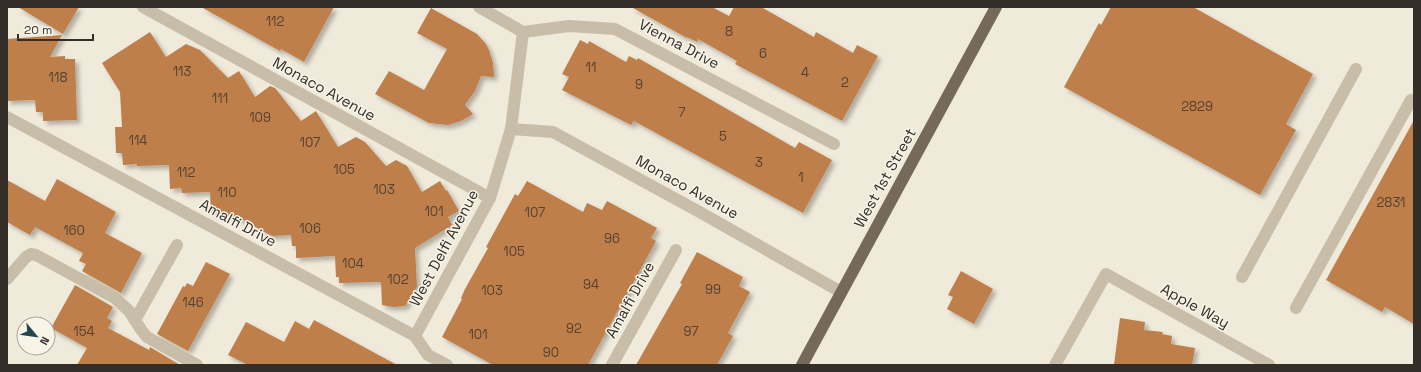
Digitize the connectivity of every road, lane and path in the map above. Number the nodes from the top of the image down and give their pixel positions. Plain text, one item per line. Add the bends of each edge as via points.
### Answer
1 (143, 7) edge
2 (479, 7) edge
3 (996, 7) edge
4 (523, 32) junction
5 (1356, 69) dead end
6 (1411, 100) dead end
7 (7, 117) edge
8 (511, 130) junction
9 (834, 144) dead end
10 (490, 198) junction
11 (177, 245) dead end
12 (676, 250) dead end
13 (1242, 277) dead end
14 (7, 280) edge
15 (841, 292) junction
16 (1296, 308) dead end
17 (135, 320) junction
18 (415, 336) junction
19 (197, 365) edge
20 (447, 365) edge
21 (612, 365) edge
22 (802, 365) edge
23 (1055, 365) edge
24 (1269, 365) edge

1 - 10 street, Monaco Avenue
2 - 4 street
3 - 15 main road, West 1st Street
4 - 8 street, West Delfi Avenue
4 - 9 street, Vienna Drive via 569,26 615,29
5 - 13 street
6 - 16 street
7 - 18 street, Amalfi Drive
8 - 10 street, West Delfi Avenue
8 - 15 street, Monaco Avenue via 553,132
10 - 18 street, West Delfi Avenue
11 - 17 street
12 - 21 street, Amalfi Drive
14 - 17 street via 26,257 36,255 115,298
15 - 22 main road, West 1st Street
17 - 19 street via 147,337
18 - 20 street, Amalfi Drive via 428,355
23 - 24 street, Apple Way via 1106,274

